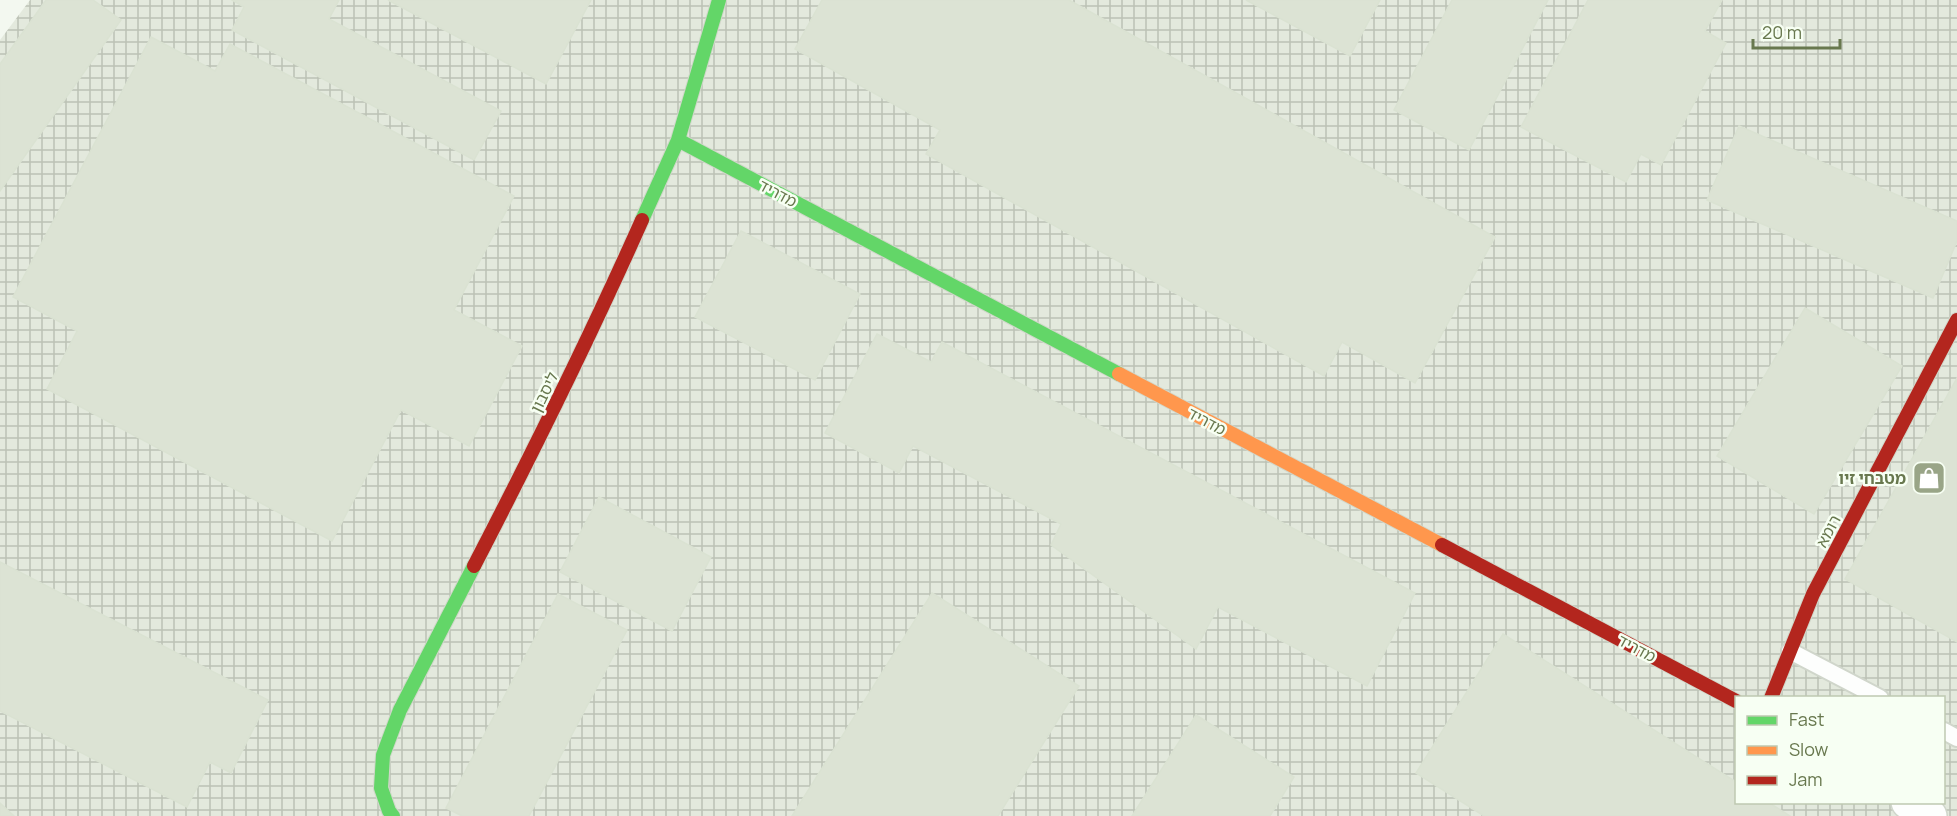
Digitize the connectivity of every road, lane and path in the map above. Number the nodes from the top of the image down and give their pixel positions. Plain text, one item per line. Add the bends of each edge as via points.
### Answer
1 (719, 0) edge
2 (678, 140) junction
3 (1957, 320) edge
4 (1790, 651) junction
5 (1772, 696) edge
6 (1876, 696) edge
7 (1735, 700) edge
8 (1911, 804) edge
9 (393, 816) edge
10 (1930, 816) edge

1 - 2 street, ליסבון
2 - 7 street, מדריד
2 - 9 street, ליסבון via 529,460 400,710 383,755 381,788
3 - 4 street, רומא via 1813,594
4 - 5 street, רומא
4 - 6 lane
8 - 10 street

